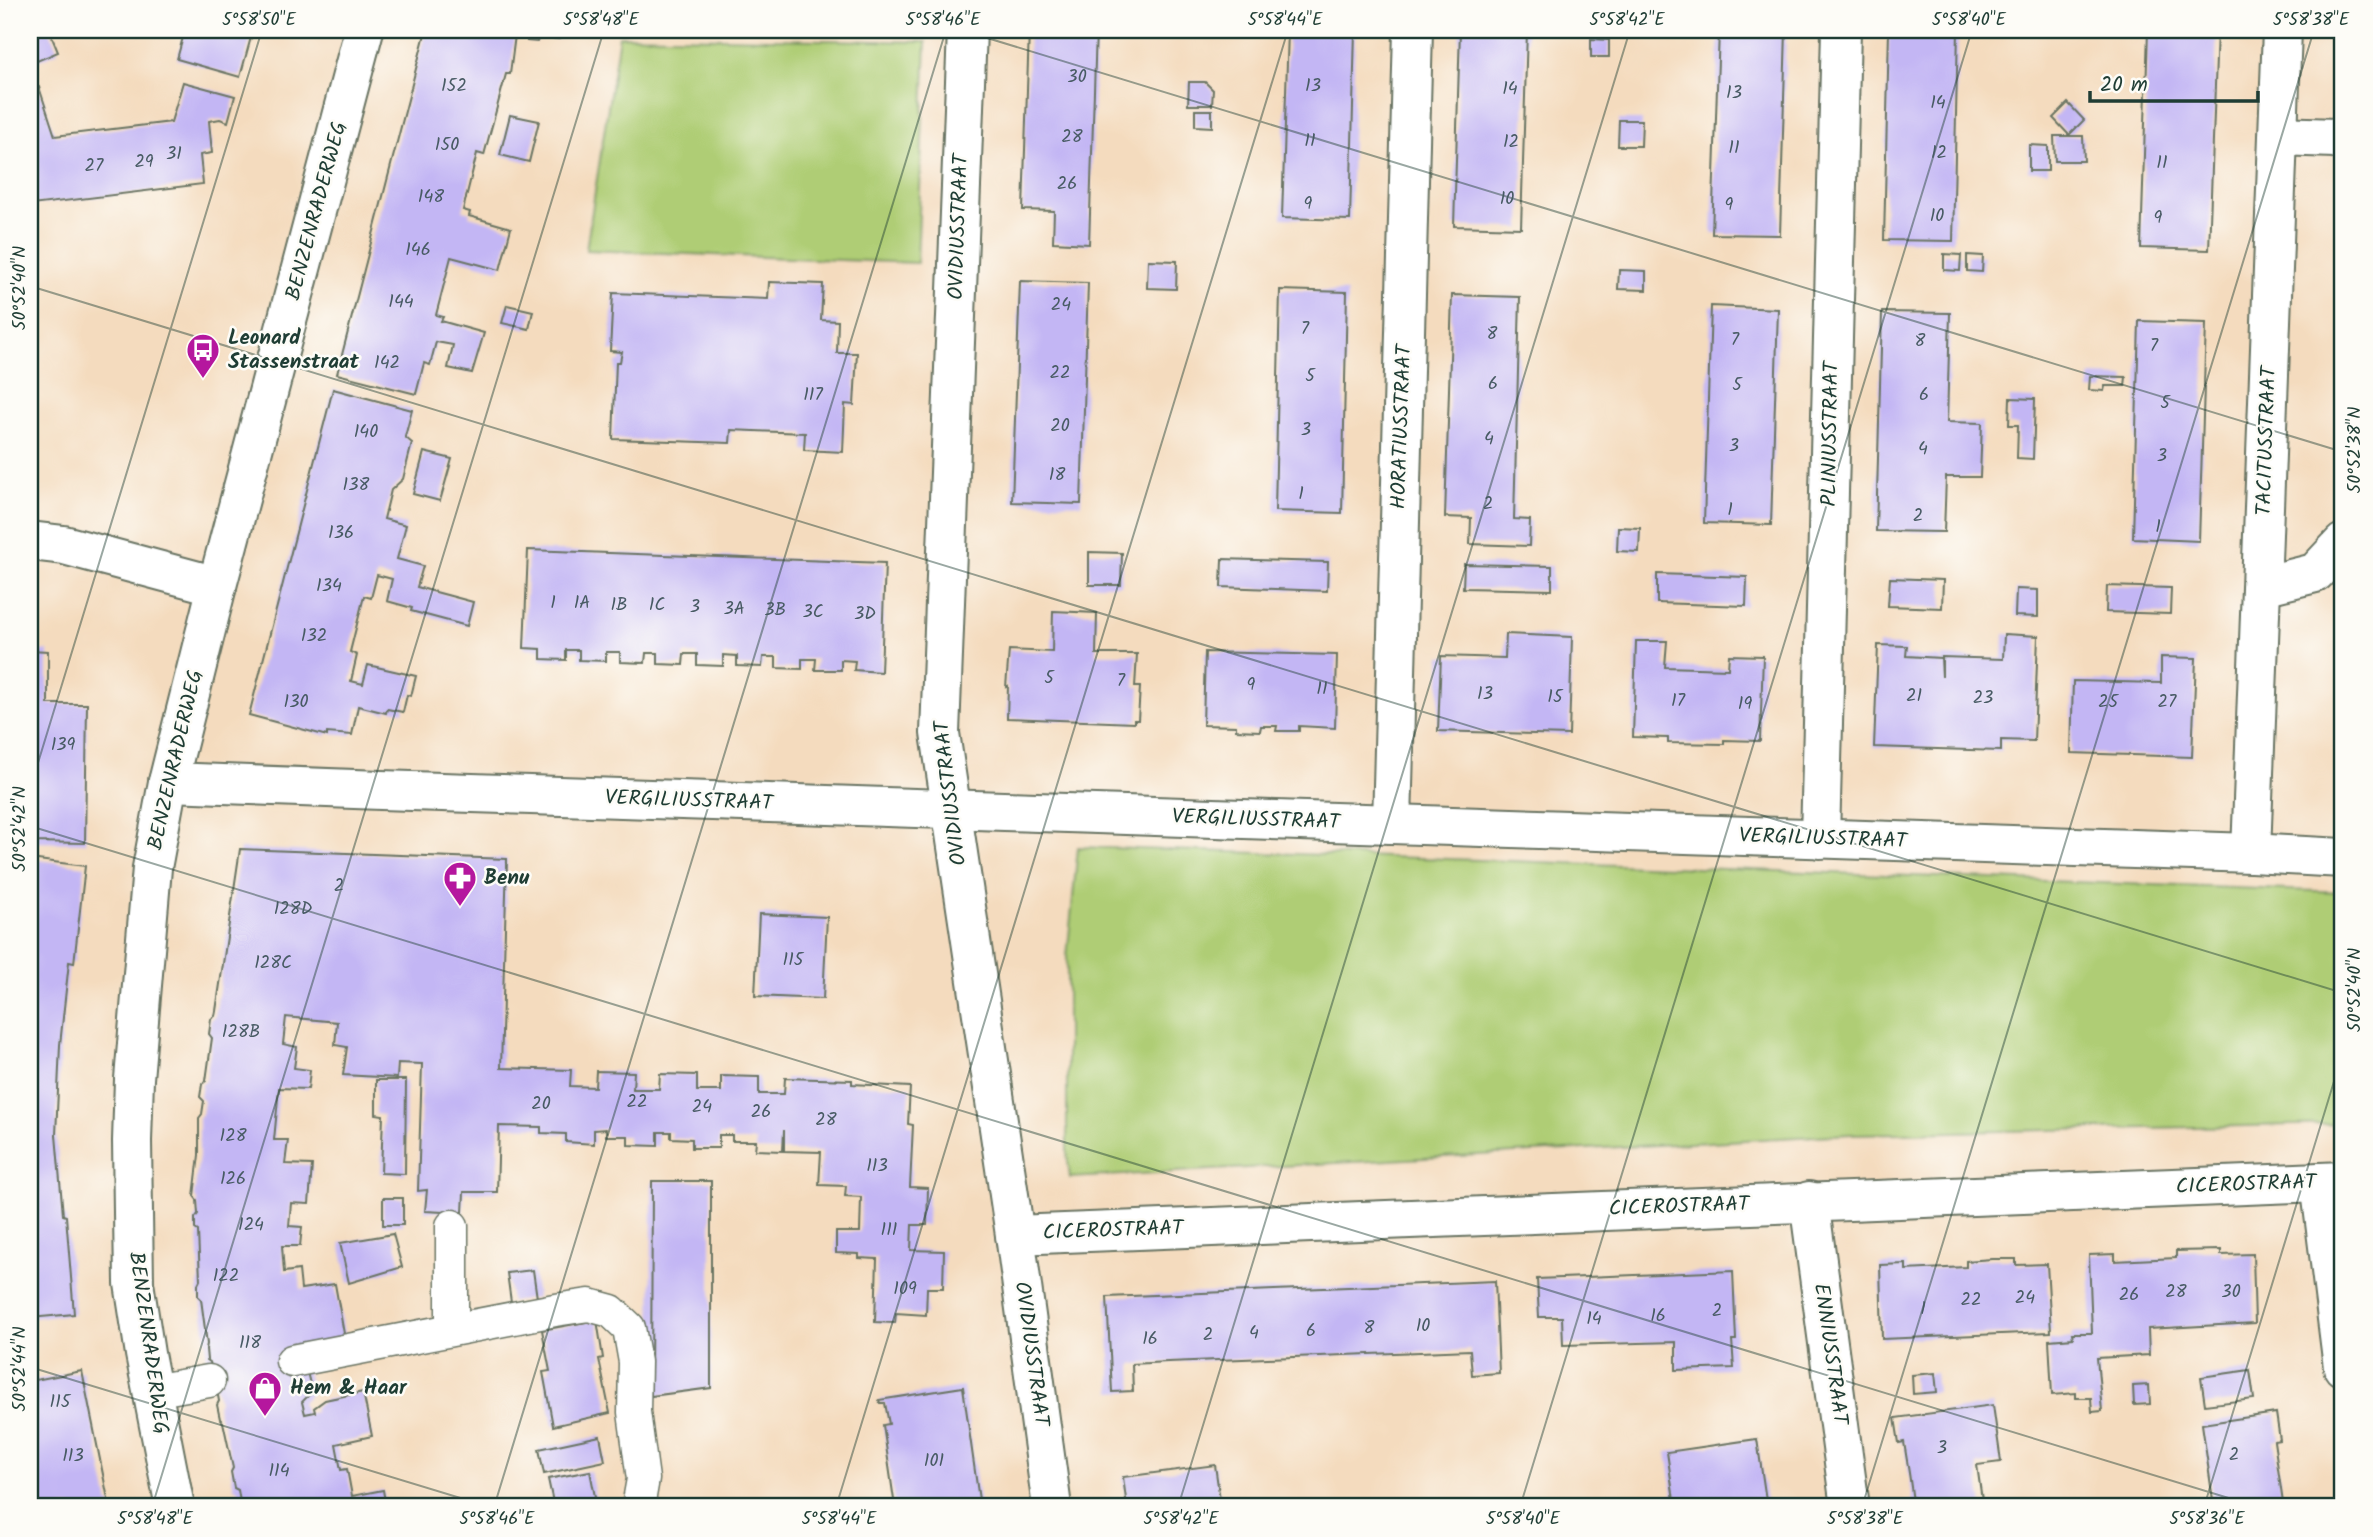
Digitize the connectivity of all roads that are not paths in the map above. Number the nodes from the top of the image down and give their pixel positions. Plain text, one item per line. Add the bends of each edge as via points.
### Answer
1 (364, 30) edge
2 (967, 30) edge
3 (1413, 30) edge
4 (1841, 30) edge
5 (2282, 30) edge
6 (2279, 136) junction
7 (2343, 141) edge
8 (30, 541) edge
9 (2343, 543) edge
10 (217, 586) junction
11 (2262, 586) junction
12 (168, 782) junction
13 (950, 811) junction
14 (1392, 824) junction
15 (1820, 839) junction
16 (2251, 853) junction
17 (2343, 858) edge
18 (2332, 1182) edge
19 (1809, 1202) junction
20 (452, 1226) dead end
21 (1015, 1235) junction
22 (452, 1329) junction
23 (292, 1361) dead end
24 (2343, 1367) edge
25 (209, 1381) dead end
26 (152, 1391) junction
27 (175, 1507) edge
28 (638, 1507) edge
29 (1052, 1507) edge
30 (1850, 1507) edge

1 - 10 street, BENZENRADERWEG
2 - 13 street, OVIDIUSSTRAAT via 940,733
3 - 14 street, HORATIUSSTRAAT
4 - 15 street, PLINIUSSTRAAT
5 - 6 street, TACITUSSTRAAT
6 - 7 street
6 - 11 street, TACITUSSTRAAT
8 - 10 street via 64,545
9 - 11 street via 2315,573
10 - 12 street, BENZENRADERWEG
11 - 16 street, TACITUSSTRAAT
12 - 13 street, VERGILIUSSTRAAT
12 - 26 street, BENZENRADERWEG via 144,942 132,1141 135,1283
13 - 14 street, VERGILIUSSTRAAT
13 - 21 street, OVIDIUSSTRAAT
14 - 15 street, VERGILIUSSTRAAT
15 - 16 street, VERGILIUSSTRAAT
16 - 17 street, VERGILIUSSTRAAT
18 - 19 street, CICEROSTRAAT
18 - 24 street
19 - 21 street, CICEROSTRAAT
19 - 30 street, ENNIUSSTRAAT
20 - 22 lane
21 - 29 street, OVIDIUSSTRAAT
22 - 23 lane
22 - 28 lane via 589,1305 611,1311 629,1328 643,1479
25 - 26 lane
26 - 27 street, BENZENRADERWEG

